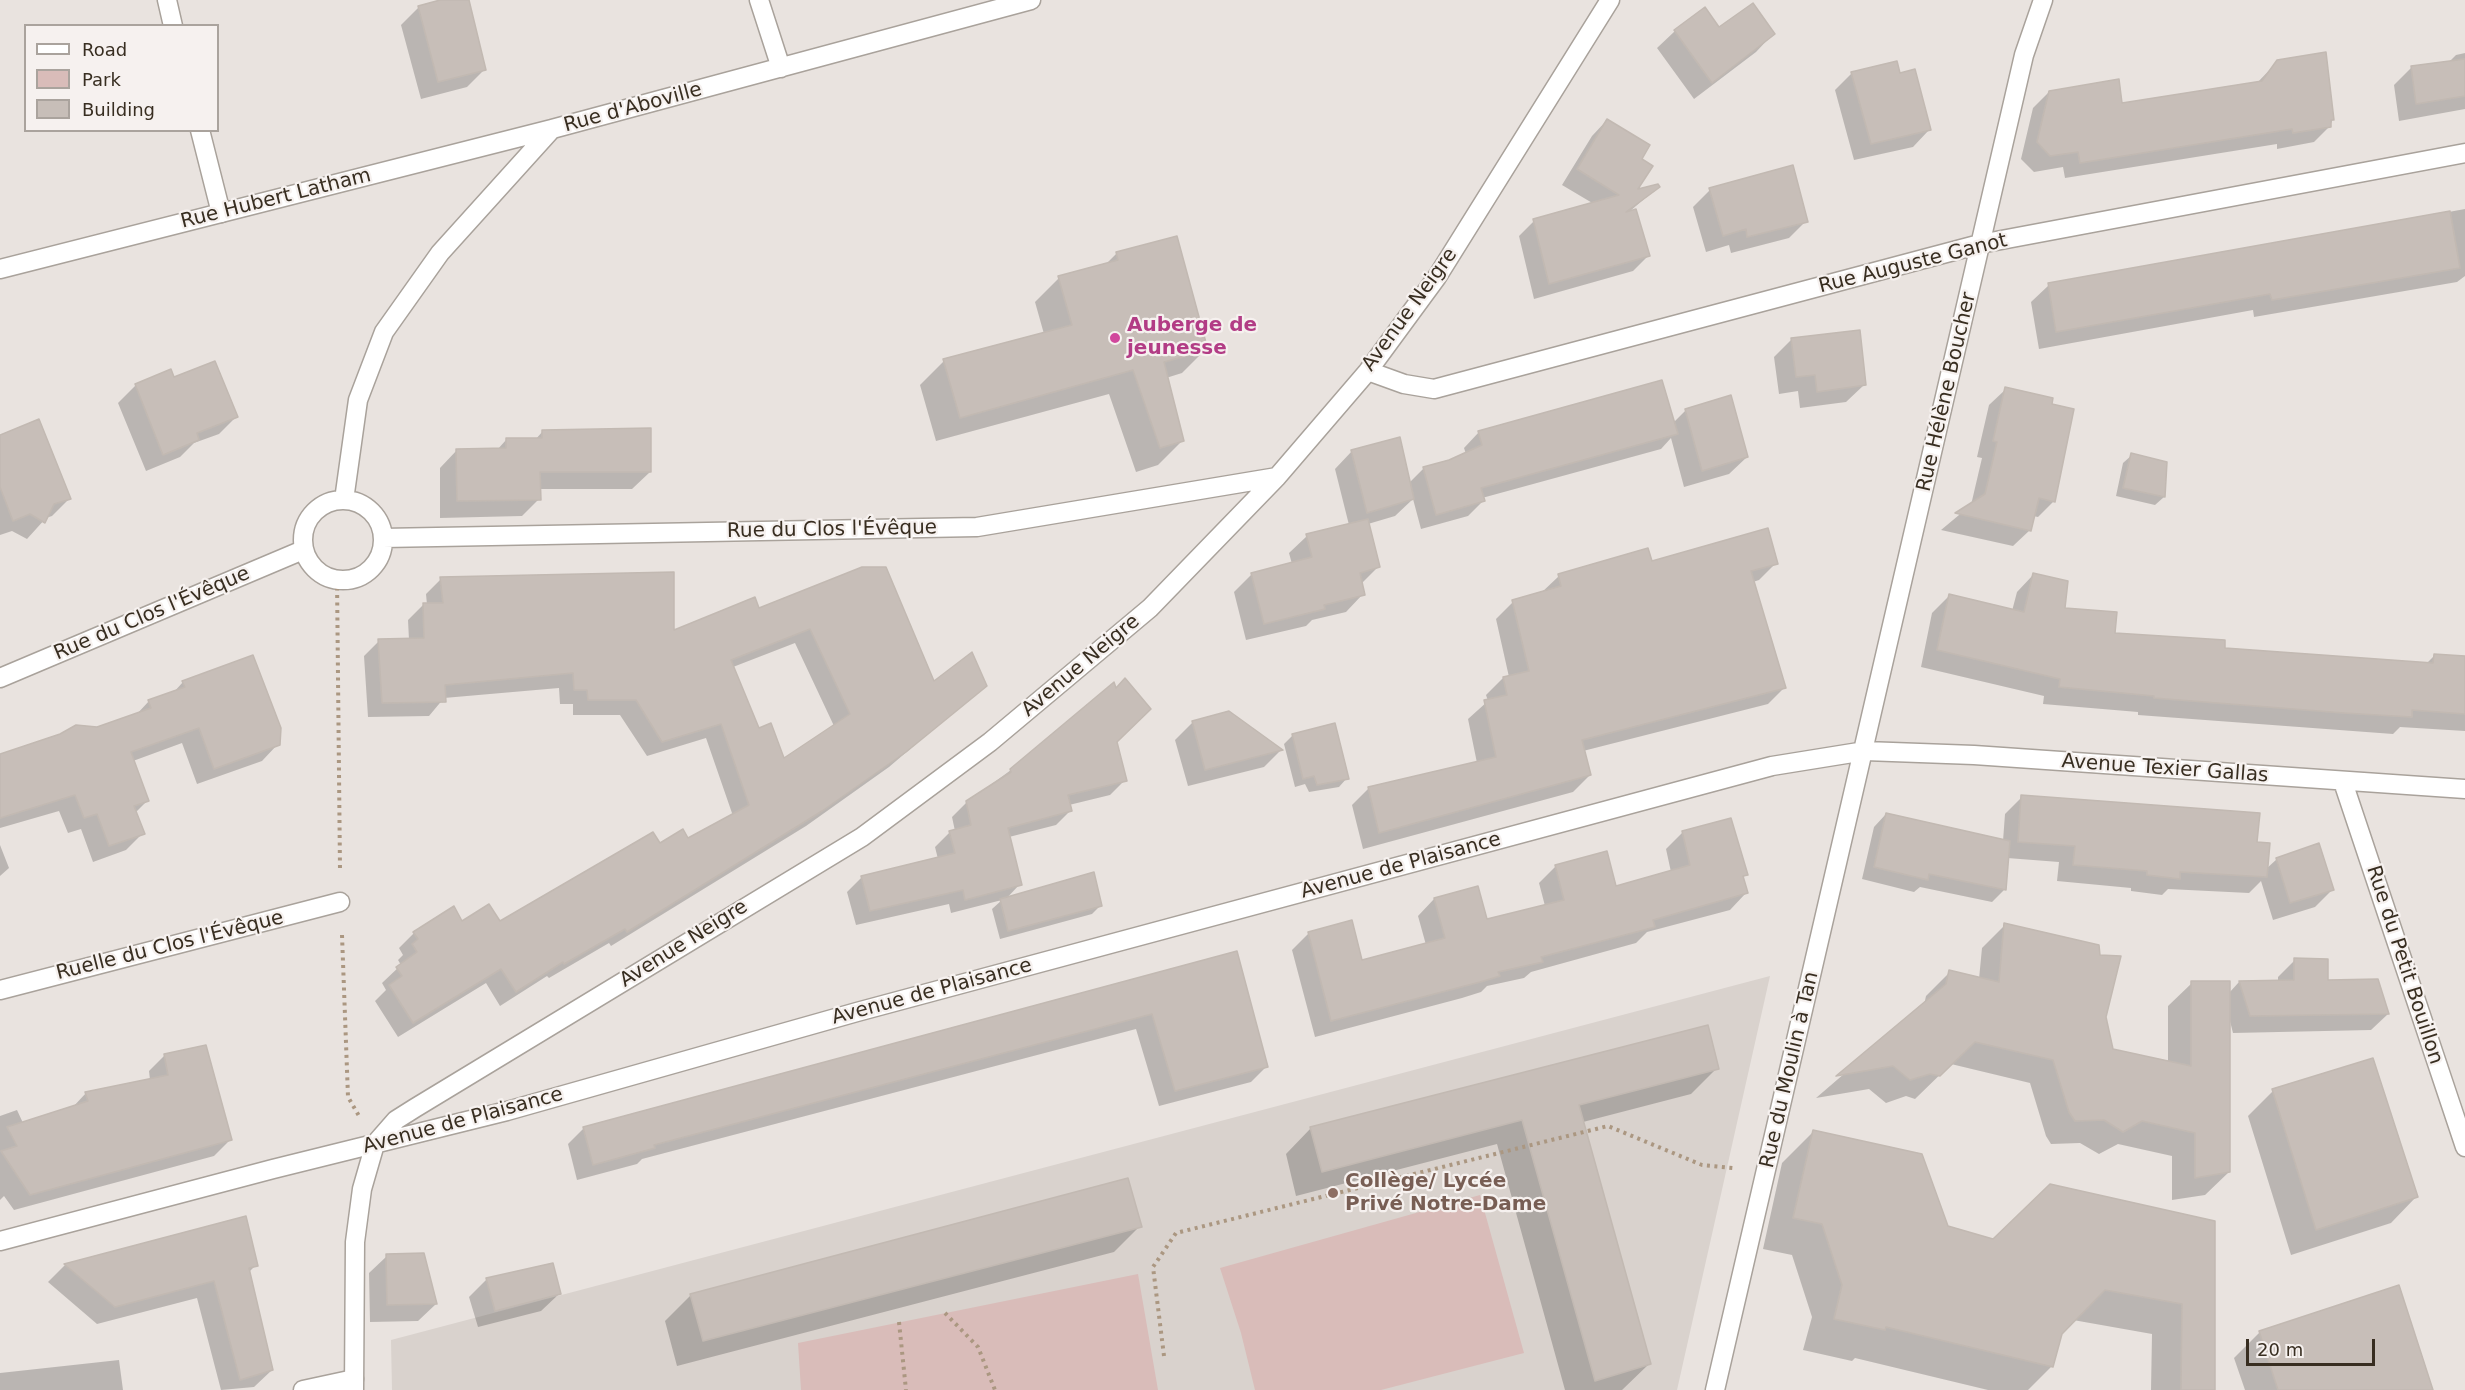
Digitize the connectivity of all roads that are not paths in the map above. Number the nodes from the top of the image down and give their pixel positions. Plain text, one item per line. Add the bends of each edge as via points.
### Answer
1 (167, 0) edge
2 (759, 0) edge
3 (1031, 0) edge
4 (1610, 0) edge
5 (2043, 0) edge
6 (173, 24) edge
7 (781, 68) junction
8 (552, 129) junction
9 (201, 132) edge
10 (2465, 153) edge
11 (221, 213) junction
12 (1980, 244) junction
13 (0, 269) edge
14 (1368, 371) junction
15 (1276, 477) junction
16 (344, 500) junction
17 (383, 537) junction
18 (303, 550) junction
19 (0, 678) edge
20 (1865, 751) junction
21 (2343, 782) junction
22 (2465, 789) edge
23 (340, 902) road end
24 (0, 990) edge
25 (375, 1144) junction
26 (2465, 1147) edge
27 (0, 1241) edge
28 (354, 1385) edge
29 (303, 1390) edge
30 (1715, 1390) edge

1 - 6 street
2 - 7 street
3 - 7 street, Rue d'Aboville
4 - 14 street, Avenue Neigre via 1437,277
5 - 12 street, Rue Hélène Boucher via 2024,55
7 - 8 street, Rue d'Aboville
8 - 11 street, Rue Hubert Latham
8 - 16 street, Rue d'Aboville via 440,253 384,332 358,400
9 - 11 street
10 - 12 street, Rue Auguste Ganot
11 - 13 street, Rue Hubert Latham
12 - 14 street, Rue Auguste Ganot via 1434,389 1404,384
12 - 20 street, Rue Hélène Boucher
14 - 15 street, Avenue Neigre
15 - 17 street, Rue du Clos l'Évêque via 977,527
15 - 25 street, Avenue Neigre via 1150,608 990,742 871,830 396,1120
16 - 17 street via 356,502 375,515
16 - 18 street via 332,501 311,515 305,525
17 - 18 street via 382,549 370,570 337,580 316,570
18 - 19 street, Rue du Clos l'Évêque
20 - 21 street, Avenue Texier Gallas via 1974,755
20 - 25 street, Avenue de Plaisance via 1761,769
20 - 30 street, Rue du Moulin à Tan
21 - 22 street, Avenue Texier Gallas
21 - 26 street, Rue du Petit Bouillon
23 - 24 street, Ruelle du Clos l'Évêque
25 - 27 street, Avenue de Plaisance
25 - 28 street via 362,1189 355,1242
28 - 29 street

